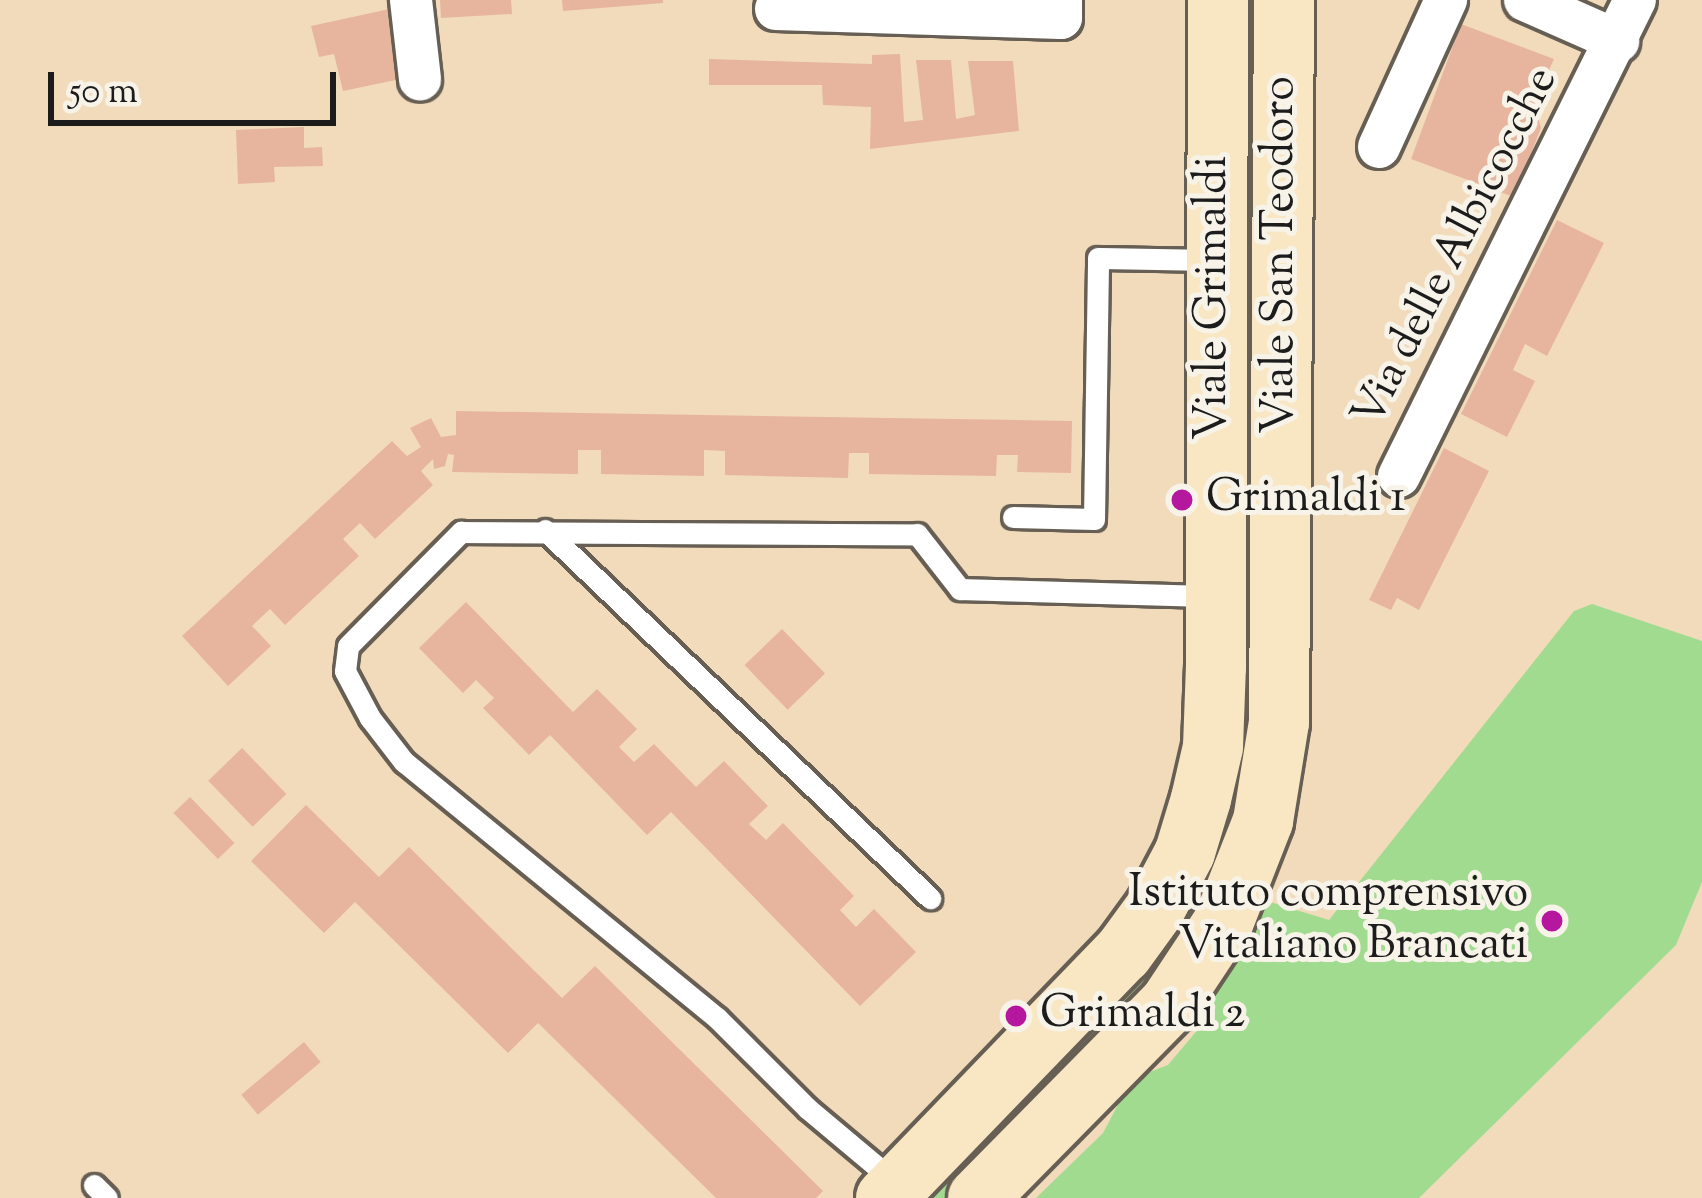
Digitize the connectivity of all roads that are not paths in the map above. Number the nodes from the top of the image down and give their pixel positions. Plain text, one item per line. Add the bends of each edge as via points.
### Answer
1 (411, 0) edge
2 (1061, 0) edge
3 (1218, 0) edge
4 (1284, 0) edge
5 (1446, 0) edge
6 (1525, 0) edge
7 (1635, 0) edge
8 (776, 9) dead end
9 (1618, 41) junction
10 (420, 79) dead end
11 (1379, 147) dead end
12 (1214, 260) junction
13 (1399, 476) dead end
14 (1013, 517) dead end
15 (545, 530) junction
16 (1214, 596) junction
17 (929, 898) dead end
18 (892, 1191) edge
19 (978, 1198) edge

1 - 10 street
2 - 8 street via 1061,18
3 - 12 main road, Viale Grimaldi
4 - 19 main road, Viale San Teodoro via 1280,722 1263,821 1223,923 1170,1004
5 - 11 street
6 - 9 street
7 - 9 street, Via delle Albicocche
9 - 13 street, Via delle Albicocche
12 - 14 lane via 1098,258 1094,518
12 - 16 main road, Viale Grimaldi
15 - 16 lane via 917,534 960,589
15 - 17 lane
15 - 18 lane via 461,532 368,622 348,646 344,671 404,762 717,1018
16 - 18 main road, Viale Grimaldi via 1213,748 1185,852 1156,909 1077,1003

